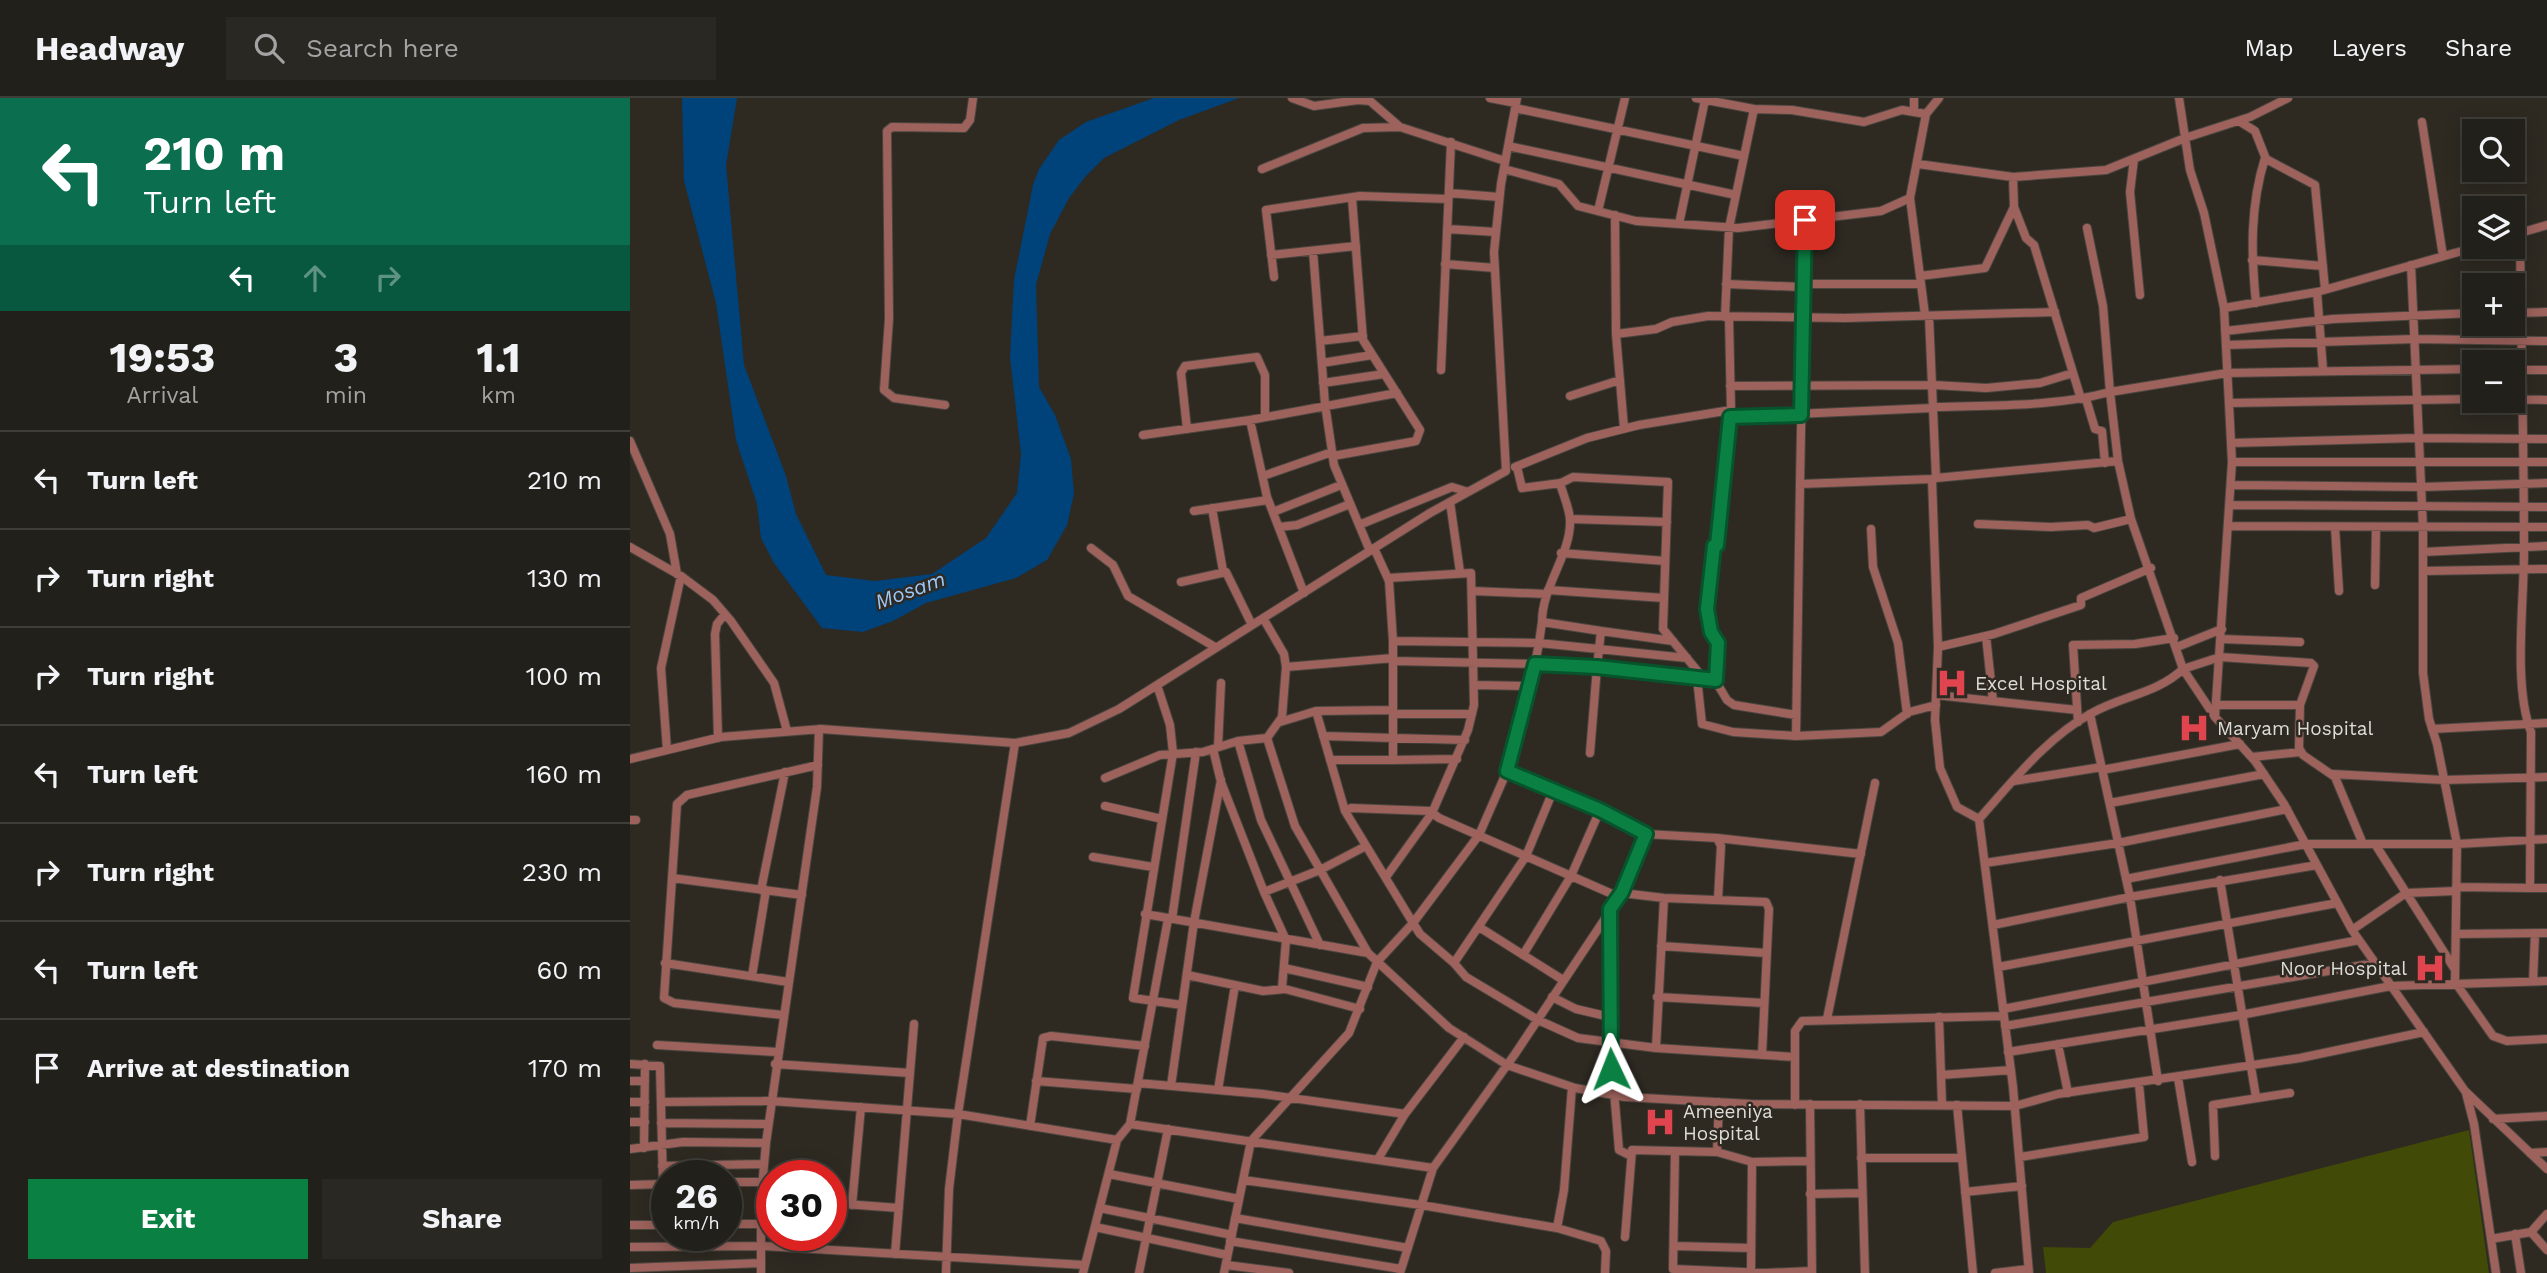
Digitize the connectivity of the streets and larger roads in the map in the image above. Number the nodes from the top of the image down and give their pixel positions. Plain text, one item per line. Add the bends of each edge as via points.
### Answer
1 (972, 98) edge
2 (1292, 98) edge
3 (1490, 98) edge
4 (1625, 98) edge
5 (1914, 98) edge
6 (1939, 98) edge
7 (2179, 98) edge
8 (2288, 98) edge
9 (1701, 99) edge
10 (1516, 103) edge
11 (1754, 109) junction
12 (1914, 112) junction
13 (1926, 114) junction
14 (2239, 121) junction
15 (2422, 121) dead end
16 (1400, 127) junction
17 (1618, 129) junction
18 (2185, 138) junction
19 (1451, 142) junction
20 (1508, 146) junction
21 (1696, 146) junction
22 (1744, 156) junction
23 (2265, 158) junction
24 (2134, 159) junction
25 (1918, 164) junction
26 (1504, 165) junction
27 (1609, 167) junction
28 (1262, 169) dead end
29 (2013, 177) junction
30 (1688, 184) junction
31 (1736, 195) junction
32 (1448, 196) junction
33 (1499, 197) junction
34 (1352, 198) junction
35 (1910, 198) junction
36 (2014, 207) junction
37 (1598, 211) junction
38 (1615, 215) junction
39 (1805, 220) junction
40 (1679, 224) junction
41 (2547, 225) edge
42 (1729, 228) junction
43 (2087, 228) dead end
44 (1447, 229) junction
45 (2525, 231) edge
46 (1496, 232) junction
47 (1356, 246) junction
48 (1313, 251) junction
49 (2462, 251) edge
50 (1271, 255) junction
51 (2443, 256) junction
52 (2252, 260) junction
53 (1445, 264) junction
54 (2411, 265) junction
55 (2323, 266) junction
56 (1494, 268) junction
57 (1274, 277) dead end
58 (1921, 280) junction
59 (1726, 284) junction
60 (1802, 285) junction
61 (2321, 291) junction
62 (2140, 295) dead end
63 (2256, 303) junction
64 (2224, 308) junction
65 (2055, 312) junction
66 (2547, 312) edge
67 (2414, 313) junction
68 (2462, 313) edge
69 (2525, 313) edge
70 (1927, 316) junction
71 (1727, 317) junction
72 (1801, 317) junction
73 (2319, 320) junction
74 (2225, 331) junction
75 (1616, 334) junction
76 (1363, 336) junction
77 (2520, 336) edge
78 (2416, 339) junction
79 (1320, 341) junction
80 (2521, 341) junction
81 (2547, 341) edge
82 (2320, 342) junction
83 (2225, 345) junction
84 (2520, 350) edge
85 (1372, 355) junction
86 (1322, 363) junction
87 (2417, 368) junction
88 (2462, 369) edge
89 (1441, 370) dead end
90 (2323, 370) junction
91 (2525, 370) edge
92 (2547, 370) edge
93 (2073, 373) junction
94 (2227, 373) junction
95 (1384, 374) junction
96 (1620, 380) junction
97 (1323, 383) junction
98 (1934, 385) junction
99 (1730, 386) junction
100 (1801, 387) junction
101 (2110, 392) junction
102 (1397, 393) junction
103 (1570, 396) dead end
104 (2417, 397) junction
105 (2083, 399) junction
106 (2462, 399) edge
107 (2525, 400) edge
108 (2547, 400) edge
109 (2229, 402) junction
110 (1325, 404) junction
111 (945, 405) dead end
112 (1933, 407) junction
113 (1730, 413) junction
114 (2518, 413) edge
115 (1801, 415) junction
116 (1265, 417) junction
117 (1250, 420) junction
118 (1624, 428) junction
119 (1187, 429) junction
120 (1143, 435) dead end
121 (2417, 438) junction
122 (2521, 439) junction
123 (2547, 439) edge
124 (630, 441) edge
125 (2231, 443) junction
126 (1333, 454) junction
127 (2118, 461) junction
128 (2418, 461) junction
129 (2232, 462) junction
130 (2521, 462) junction
131 (2547, 462) edge
132 (2105, 463) junction
133 (1517, 467) junction
134 (1506, 471) junction
135 (1263, 476) junction
136 (1934, 479) junction
137 (1560, 483) junction
138 (2547, 483) edge
139 (1800, 484) junction
140 (2522, 484) junction
141 (1341, 485) junction
142 (2231, 485) junction
143 (2421, 487) junction
144 (1468, 492) junction
145 (1268, 500) junction
146 (1450, 502) junction
147 (1350, 504) junction
148 (2230, 505) junction
149 (2422, 506) junction
150 (2547, 507) edge
151 (1213, 508) junction
152 (2523, 508) junction
153 (1194, 511) dead end
154 (1273, 512) junction
155 (1570, 519) junction
156 (2131, 519) junction
157 (1667, 522) junction
158 (1978, 524) dead end
159 (1359, 525) junction
160 (2228, 526) junction
161 (1279, 527) junction
162 (2335, 527) junction
163 (2376, 527) junction
164 (2524, 527) junction
165 (2547, 527) edge
166 (2423, 528) junction
167 (1871, 529) dead end
168 (2547, 546) edge
169 (630, 547) edge
170 (2524, 547) junction
171 (1091, 548) dead end
172 (1372, 550) junction
173 (2423, 552) junction
174 (1561, 553) junction
175 (1665, 561) junction
176 (2151, 568) junction
177 (2547, 569) edge
178 (1223, 571) junction
179 (2524, 571) junction
180 (1460, 572) junction
181 (2423, 572) junction
182 (679, 575) junction
183 (1388, 578) junction
184 (1181, 582) dead end
185 (2375, 585) dead end
186 (1473, 591) junction
187 (2339, 591) dead end
188 (1547, 592) junction
189 (1304, 593) junction
190 (1664, 598) junction
191 (725, 614) junction
192 (1263, 618) junction
193 (1542, 622) junction
194 (1252, 625) junction
195 (2222, 629) junction
196 (1601, 631) junction
197 (1986, 636) junction
198 (2221, 639) junction
199 (1393, 641) junction
200 (1473, 641) junction
201 (1673, 641) junction
202 (2300, 642) dead end
203 (1539, 643) junction
204 (2175, 643) junction
205 (1215, 647) junction
206 (1938, 647) junction
207 (1599, 651) junction
208 (2220, 657) junction
209 (1393, 659) junction
210 (1687, 659) junction
211 (1474, 661) junction
212 (1535, 664) junction
213 (1286, 667) junction
214 (1597, 667) junction
215 (2183, 668) junction
216 (1700, 678) junction
217 (1716, 680) junction
218 (1220, 683) dead end
219 (1157, 685) junction
220 (1474, 685) junction
221 (1530, 687) junction
222 (1936, 700) junction
223 (1993, 701) junction
224 (2216, 705) junction
225 (2300, 705) junction
226 (2077, 710) junction
227 (1316, 711) junction
228 (1393, 712) junction
229 (1472, 714) junction
230 (1907, 714) junction
231 (2090, 714) junction
232 (1796, 715) junction
233 (2215, 718) junction
234 (1280, 722) junction
235 (2078, 722) junction
236 (2547, 723) edge
237 (2528, 724) junction
238 (819, 729) junction
239 (2432, 729) junction
240 (787, 731) junction
241 (1323, 736) junction
242 (1393, 736) junction
243 (1796, 736) junction
244 (1267, 737) junction
245 (718, 738) junction
246 (1465, 740) junction
247 (1238, 741) junction
248 (1015, 743) junction
249 (2240, 744) junction
250 (1216, 748) junction
251 (667, 750) junction
252 (1196, 752) junction
253 (2301, 752) junction
254 (1590, 753) dead end
255 (1173, 754) junction
256 (2252, 757) junction
257 (630, 759) edge
258 (1457, 759) junction
259 (1330, 760) junction
260 (1394, 760) junction
261 (818, 765) junction
262 (2102, 768) junction
263 (1507, 771) junction
264 (785, 772) junction
265 (2264, 774) junction
266 (2332, 774) junction
267 (2531, 777) junction
268 (2547, 777) edge
269 (1105, 778) dead end
270 (1221, 780) junction
271 (2444, 780) junction
272 (2014, 781) junction
273 (1875, 783) dead end
274 (1553, 791) junction
275 (2110, 803) junction
276 (1105, 806) dead end
277 (2287, 809) junction
278 (1600, 810) junction
279 (1345, 811) junction
280 (1432, 813) junction
281 (1162, 819) junction
282 (1979, 819) junction
283 (1646, 834) junction
284 (1479, 835) junction
285 (1717, 838) junction
286 (2547, 839) edge
287 (2530, 840) junction
288 (2118, 843) junction
289 (2306, 844) junction
290 (2363, 844) junction
291 (2375, 844) junction
292 (2457, 844) junction
293 (1366, 846) junction
294 (1861, 854) junction
295 (1526, 856) junction
296 (1093, 857) dead end
297 (1985, 863) junction
298 (2317, 864) junction
299 (1153, 867) junction
300 (1320, 870) junction
301 (1572, 876) junction
302 (1386, 877) junction
303 (671, 878) junction
304 (2126, 878) junction
305 (2220, 880) junction
306 (1288, 882) junction
307 (2530, 888) junction
308 (2547, 888) edge
309 (2456, 889) junction
310 (764, 890) junction
311 (1264, 892) junction
312 (2406, 892) junction
313 (802, 895) junction
314 (1621, 895) junction
315 (2130, 897) junction
316 (1664, 898) junction
317 (1718, 899) junction
318 (2337, 903) junction
319 (1610, 909) junction
320 (1145, 914) junction
321 (1170, 919) junction
322 (1194, 922) junction
323 (1413, 923) junction
324 (2229, 924) junction
325 (1993, 925) junction
326 (1479, 926) junction
327 (2352, 930) junction
328 (2547, 933) edge
329 (2456, 934) junction
330 (2535, 934) junction
331 (2138, 939) junction
332 (1286, 940) junction
333 (2359, 940) junction
334 (1320, 945) junction
335 (1661, 946) junction
336 (1368, 953) junction
337 (1766, 953) junction
338 (1523, 955) junction
339 (1377, 962) junction
340 (665, 963) junction
341 (1454, 963) junction
342 (2375, 963) junction
343 (2234, 965) junction
344 (1998, 967) junction
345 (1284, 968) junction
346 (2455, 970) junction
347 (1187, 975) junction
348 (752, 976) junction
349 (2145, 979) junction
350 (1563, 980) junction
351 (2533, 981) junction
352 (2547, 981) edge
353 (788, 982) junction
354 (2455, 982) junction
355 (1235, 985) junction
356 (2391, 986) junction
357 (1368, 987) junction
358 (1282, 988) junction
359 (2238, 989) junction
360 (1552, 997) junction
361 (1657, 997) junction
362 (1154, 1000) junction
363 (1764, 1003) junction
364 (2148, 1003) junction
365 (1182, 1005) junction
366 (1360, 1009) junction
367 (2003, 1012) junction
368 (782, 1015) junction
369 (2242, 1015) junction
370 (1610, 1017) junction
371 (1938, 1017) junction
372 (1827, 1019) junction
373 (1538, 1020) junction
374 (914, 1024) dead end
375 (2005, 1027) junction
376 (2151, 1029) junction
377 (2424, 1032) junction
378 (1464, 1037) junction
379 (2547, 1039) edge
380 (1610, 1044) junction
381 (2058, 1044) junction
382 (657, 1045) dead end
383 (1145, 1046) junction
384 (1656, 1048) junction
385 (777, 1052) junction
386 (2008, 1052) junction
387 (1762, 1055) junction
388 (1795, 1057) junction
389 (630, 1064) edge
390 (645, 1064) junction
391 (775, 1065) junction
392 (1507, 1065) junction
393 (2250, 1066) junction
394 (2011, 1070) junction
395 (910, 1073) junction
396 (1941, 1075) junction
397 (2178, 1078) junction
398 (645, 1081) junction
399 (1036, 1081) junction
400 (2158, 1081) junction
401 (630, 1082) edge
402 (2138, 1084) junction
403 (1138, 1086) junction
404 (1171, 1086) junction
405 (1572, 1087) junction
406 (1219, 1090) junction
407 (2465, 1091) junction
408 (2068, 1093) junction
409 (2290, 1093) dead end
410 (1613, 1094) junction
411 (1291, 1097) junction
412 (2256, 1097) junction
413 (771, 1101) junction
414 (630, 1102) edge
415 (645, 1102) junction
416 (661, 1102) junction
417 (1719, 1102) junction
418 (1810, 1104) junction
419 (1860, 1104) junction
420 (1795, 1105) junction
421 (1942, 1105) junction
422 (1956, 1105) junction
423 (2015, 1105) junction
424 (862, 1107) junction
425 (907, 1111) junction
426 (958, 1114) junction
427 (1405, 1114) junction
428 (2547, 1116) edge
429 (2493, 1119) junction
430 (630, 1122) edge
431 (645, 1122) junction
432 (661, 1123) junction
433 (768, 1124) junction
434 (1130, 1124) junction
435 (1030, 1126) junction
436 (1168, 1129) junction
437 (1117, 1140) junction
438 (1251, 1141) junction
439 (766, 1143) junction
440 (661, 1145) junction
441 (644, 1148) junction
442 (630, 1149) edge
443 (1675, 1151) junction
444 (1717, 1152) junction
445 (2547, 1152) edge
446 (2530, 1153) junction
447 (1631, 1156) junction
448 (2215, 1156) dead end
449 (2020, 1157) junction
450 (1861, 1158) junction
451 (1962, 1158) junction
452 (662, 1160) edge
453 (764, 1160) edge
454 (1378, 1160) junction
455 (1752, 1161) junction
456 (1810, 1161) junction
457 (2192, 1162) dead end
458 (1433, 1168) junction
459 (2547, 1169) edge
460 (1108, 1174) junction
461 (1243, 1180) junction
462 (1157, 1182) junction
463 (651, 1184) edge
464 (630, 1185) edge
465 (2022, 1186) junction
466 (1965, 1192) junction
467 (1862, 1193) junction
468 (1810, 1194) junction
469 (1239, 1199) junction
470 (847, 1205) edge
471 (852, 1205) junction
472 (1421, 1205) junction
473 (899, 1208) junction
474 (1100, 1208) junction
475 (2547, 1214) edge
476 (1235, 1217) junction
477 (1150, 1219) junction
478 (630, 1225) edge
479 (651, 1225) edge
480 (1094, 1227) junction
481 (1556, 1228) junction
482 (2531, 1232) junction
483 (2515, 1234) junction
484 (1147, 1236) junction
485 (1625, 1237) dead end
486 (1231, 1238) junction
487 (2491, 1239) junction
488 (1674, 1245) junction
489 (756, 1246) edge
490 (630, 1247) edge
491 (1408, 1248) junction
492 (1751, 1248) junction
493 (2547, 1250) edge
494 (762, 1251) edge
495 (846, 1251) edge
496 (895, 1254) junction
497 (1227, 1255) junction
498 (946, 1257) junction
499 (761, 1263) junction
500 (630, 1268) edge
501 (1084, 1269) edge
502 (1225, 1269) edge
503 (1400, 1271) edge
504 (1673, 1271) edge
505 (2029, 1271) edge
506 (1751, 1272) edge
507 (1811, 1272) edge
508 (761, 1273) edge
509 (946, 1273) edge
510 (1139, 1273) edge
511 (1289, 1273) edge
512 (1605, 1273) edge
513 (1765, 1273) edge
514 (1865, 1273) edge
515 (1973, 1273) edge
516 (1994, 1273) edge
517 (2496, 1273) edge
518 (2521, 1273) edge

1 - 111 street via 970,120 964,128 892,127 887,131 889,319 884,390 894,398
2 - 16 street via 1314,107 1370,102
3 - 10 street
4 - 17 street
5 - 12 street
6 - 13 street
7 - 18 street
8 - 14 street
9 - 11 street
9 - 21 street
10 - 17 street
10 - 20 street
11 - 12 street via 1864,122 1902,110
11 - 22 street
12 - 13 street
13 - 25 street
14 - 18 street
14 - 23 street via 2255,131
15 - 51 street
16 - 19 street
16 - 28 street via 1363,128
17 - 21 street
17 - 27 street
18 - 24 street
18 - 64 street
19 - 26 street
19 - 32 street
20 - 26 street
20 - 27 street
21 - 22 street
21 - 30 street
22 - 31 street
23 - 52 street via 2255,192
23 - 55 street via 2315,185
24 - 29 street via 2106,170
24 - 62 street via 2130,192
25 - 29 street
25 - 35 street
26 - 33 street
26 - 37 street via 1559,184 1578,206
27 - 30 street
27 - 37 street
29 - 36 street
30 - 31 street
30 - 40 street
31 - 42 street
32 - 33 street
32 - 34 street
32 - 44 street
33 - 46 street
34 - 47 street
34 - 50 street via 1266,210
35 - 39 street via 1881,211
35 - 58 street
36 - 58 street via 1985,268
36 - 65 street via 2026,238 2034,245
37 - 38 street
38 - 40 street
38 - 75 street
39 - 42 street
39 - 60 street
40 - 42 street
41 - 45 street
42 - 59 street
43 - 101 street via 2103,306
44 - 46 street
44 - 53 street
46 - 56 street
47 - 48 street
47 - 76 street
48 - 50 street
48 - 79 street
49 - 51 street
50 - 57 street
51 - 54 street
52 - 55 street
52 - 63 street
53 - 56 street
53 - 89 street
54 - 61 street
54 - 67 street
55 - 61 street
56 - 134 street
58 - 60 street
58 - 70 street
59 - 60 street
59 - 71 street
60 - 72 street
61 - 63 street
61 - 73 street
63 - 64 street
64 - 74 street
65 - 70 street
65 - 93 street
66 - 69 street
67 - 68 street
67 - 73 street
67 - 78 street
70 - 72 street
70 - 98 street
71 - 72 street
71 - 75 street via 1708,316
71 - 99 street
72 - 100 street
73 - 74 street
73 - 82 street
74 - 83 street
75 - 96 street
76 - 79 street
76 - 85 street
77 - 80 street
78 - 80 street
78 - 82 street
78 - 87 street
79 - 86 street
80 - 81 street
80 - 84 street
82 - 83 street
82 - 90 street
83 - 94 street
85 - 86 street
85 - 95 street
86 - 97 street
87 - 88 street
87 - 90 street
87 - 104 street
90 - 94 street
91 - 92 street
93 - 98 street via 2040,383 1986,388
93 - 105 street
94 - 101 street
94 - 109 street
95 - 97 street
95 - 102 street
96 - 103 street
96 - 118 street
97 - 110 street
98 - 100 street
98 - 112 street
99 - 100 street
99 - 113 street
100 - 115 street
101 - 105 street
101 - 127 street
102 - 110 street
102 - 126 street via 1418,425 1416,440
104 - 106 street
104 - 109 street
104 - 121 street
105 - 112 street
105 - 132 street via 2095,429 2102,432
107 - 108 street
109 - 125 street
110 - 116 street
110 - 126 street
112 - 115 street
112 - 136 street
113 - 115 street
113 - 118 street
113 - 217 street via 1707,609 1718,643
114 - 122 street
115 - 139 street
116 - 117 street
116 - 119 street via 1265,375 1260,360 1224,360 1185,366 1181,371
117 - 119 street
117 - 135 street
118 - 133 street
119 - 120 street
121 - 122 street
121 - 125 street
121 - 128 street
122 - 123 street
122 - 130 street
124 - 182 street via 670,534
125 - 129 street
126 - 135 street
126 - 141 street
127 - 132 street
127 - 156 street
128 - 129 street
128 - 130 street
128 - 143 street
129 - 142 street
130 - 131 street
130 - 140 street
132 - 136 street
133 - 134 street
133 - 137 street via 1522,488
134 - 144 street
135 - 145 street
136 - 139 street
136 - 206 street
137 - 155 street
137 - 157 street via 1573,477 1668,482
138 - 140 street
139 - 232 street
140 - 143 street
140 - 152 street
141 - 147 street
141 - 154 street
142 - 143 street
142 - 148 street
143 - 149 street
144 - 146 street
144 - 159 street via 1452,487
145 - 151 street
145 - 154 street
146 - 172 street
146 - 180 street
147 - 159 street
147 - 161 street via 1297,525
148 - 149 street
148 - 160 street
149 - 152 street
149 - 166 street
150 - 152 street
151 - 153 street
151 - 178 street
152 - 164 street
154 - 161 street
155 - 157 street
155 - 174 street
156 - 158 street via 2094,528
156 - 176 street
157 - 175 street
159 - 172 street
160 - 162 street
160 - 195 street
161 - 189 street
162 - 163 street
162 - 187 street
163 - 166 street
163 - 185 street
164 - 165 street
164 - 166 street
164 - 170 street
166 - 173 street
167 - 230 street via 1873,567 1898,643
168 - 170 street
169 - 182 street
170 - 173 street
170 - 179 street
171 - 205 street via 1116,569 1128,596
172 - 183 street
172 - 189 street
173 - 181 street
174 - 175 street
174 - 188 street
175 - 190 street
176 - 197 street via 2081,598 2081,605
176 - 204 street
177 - 179 street
178 - 184 street
178 - 194 street
179 - 181 street
179 - 237 street via 2521,649
180 - 183 street
180 - 186 street via 1471,573
181 - 239 street via 2423,673
182 - 191 street
182 - 251 street via 661,668
183 - 199 street
186 - 188 street
186 - 200 street
188 - 190 street
188 - 193 street
189 - 192 street
190 - 201 street via 1662,629
191 - 240 street via 774,683
191 - 245 street via 715,634
192 - 194 street
192 - 213 street via 1284,654
193 - 196 street
193 - 203 street
194 - 205 street
195 - 198 street
195 - 204 street
196 - 201 street
196 - 207 street
197 - 206 street
197 - 223 street
198 - 202 street
198 - 208 street
199 - 200 street
199 - 209 street
200 - 203 street
200 - 211 street
201 - 210 street
203 - 207 street
203 - 212 street
204 - 215 street
204 - 226 street via 2073,645
205 - 219 street
206 - 222 street
207 - 210 street
207 - 214 street
208 - 215 street
208 - 224 street
208 - 225 street via 2311,663 2314,674
209 - 211 street
209 - 213 street
209 - 228 street
210 - 216 street
211 - 212 street
211 - 220 street
212 - 214 street
212 - 221 street
213 - 234 street
214 - 216 street
214 - 254 street
215 - 231 street via 2170,681
215 - 233 street
216 - 217 street
216 - 243 street via 1702,724 1733,733
217 - 232 street via 1734,705
218 - 250 street
219 - 248 street via 1090,726
219 - 255 street via 1171,728
220 - 221 street
220 - 229 street
221 - 263 street
222 - 223 street
222 - 230 street
222 - 282 street via 1940,768 1957,807
223 - 226 street
224 - 225 street
224 - 233 street
225 - 253 street
226 - 235 street
227 - 228 street
227 - 234 street
227 - 241 street
228 - 229 street
228 - 242 street
229 - 246 street
230 - 243 street via 1881,732
231 - 235 street
231 - 262 street
232 - 243 street
233 - 249 street
234 - 244 street
235 - 272 street
236 - 237 street
237 - 239 street
237 - 267 street
238 - 240 street
238 - 248 street
238 - 261 street
239 - 271 street
240 - 245 street
241 - 242 street
241 - 259 street
242 - 246 street
242 - 260 street
244 - 247 street
244 - 300 street via 1295,826
245 - 251 street
246 - 258 street
247 - 250 street
247 - 306 street via 1259,815
248 - 426 street
249 - 256 street
249 - 262 street
250 - 252 street
250 - 270 street
251 - 257 street
252 - 255 street
252 - 321 street
253 - 256 street
253 - 266 street
255 - 269 street via 1155,756
255 - 281 street
256 - 265 street
258 - 260 street
258 - 280 street
259 - 260 street
259 - 279 street
261 - 264 street
261 - 313 street
262 - 272 street
262 - 275 street
263 - 274 street
263 - 284 street
264 - 303 street via 679,799
264 - 310 street
265 - 275 street
265 - 277 street
266 - 271 street
266 - 290 street
267 - 268 street
267 - 271 street
267 - 287 street
270 - 311 street
270 - 322 street
271 - 292 street
272 - 282 street
273 - 294 street
274 - 278 street
274 - 295 street
275 - 288 street
276 - 281 street
277 - 288 street
277 - 289 street
278 - 283 street
278 - 301 street
279 - 280 street
279 - 293 street
280 - 284 street
280 - 302 street
281 - 299 street
282 - 297 street
283 - 285 street
283 - 314 street
284 - 295 street
284 - 323 street
285 - 294 street
285 - 317 street via 1721,846
286 - 287 street
287 - 292 street
287 - 307 street
288 - 297 street
288 - 304 street
289 - 290 street
289 - 298 street
289 - 304 street
290 - 291 street
291 - 292 street
291 - 312 street
292 - 309 street
293 - 300 street
293 - 302 street
294 - 372 street
295 - 301 street
295 - 326 street
296 - 299 street
297 - 325 street
298 - 305 street
298 - 318 street
299 - 320 street
300 - 306 street
300 - 336 street
301 - 314 street
301 - 338 street
302 - 323 street
303 - 310 street
303 - 340 street
304 - 315 street
305 - 315 street
305 - 324 street
306 - 311 street
306 - 334 street
307 - 308 street
307 - 309 street
309 - 312 street
309 - 329 street
310 - 313 street
310 - 348 street
311 - 332 street
312 - 327 street
312 - 346 street
313 - 353 street
314 - 316 street
314 - 319 street
315 - 325 street
315 - 331 street
316 - 317 street
316 - 335 street
317 - 337 street via 1766,902
318 - 324 street
318 - 327 street
319 - 350 street
319 - 370 street
320 - 321 street
320 - 362 street via 1133,998
321 - 322 street
321 - 362 street
322 - 332 street
322 - 347 street
323 - 339 street
323 - 341 street
324 - 331 street
324 - 343 street
325 - 344 street
326 - 338 street
326 - 341 street
327 - 333 street
328 - 330 street
329 - 330 street
329 - 346 street
330 - 351 street
331 - 344 street
331 - 349 street
332 - 334 street
332 - 345 street
333 - 342 street
333 - 343 street
334 - 336 street
335 - 337 street
335 - 361 street
336 - 339 street
337 - 363 street
338 - 350 street
339 - 357 street
339 - 378 street
340 - 348 street
340 - 368 street via 663,993 668,1001
341 - 373 street via 1466,977
342 - 356 street
342 - 359 street
343 - 349 street
343 - 359 street
344 - 367 street
345 - 357 street
345 - 358 street
346 - 354 street
347 - 355 street
347 - 365 street
348 - 353 street
349 - 364 street
349 - 367 street
350 - 360 street
351 - 352 street
351 - 354 street
353 - 368 street
354 - 356 street
354 - 379 street via 2493,1036 2507,1041
355 - 358 street via 1268,991
355 - 406 street
356 - 369 street
356 - 377 street
357 - 366 street
358 - 366 street
359 - 364 street
359 - 369 street
360 - 370 street via 1576,1009
360 - 373 street
361 - 363 street
361 - 384 street
362 - 365 street
362 - 383 street
363 - 387 street
364 - 375 street
364 - 376 street
365 - 404 street
366 - 411 street via 1349,1033
367 - 371 street
367 - 375 street
368 - 385 street
369 - 376 street
369 - 393 street
370 - 380 street
371 - 372 street
371 - 396 street
372 - 388 street via 1809,1019 1797,1025
373 - 380 street via 1578,1038
373 - 392 street
374 - 395 street
375 - 386 street
376 - 381 street
376 - 400 street
377 - 393 street
377 - 407 street
378 - 392 street
378 - 427 street
380 - 384 street
380 - 410 street
381 - 386 street
381 - 408 street
382 - 385 street
383 - 399 street via 1046,1037 1040,1043
383 - 403 street
384 - 387 street
385 - 391 street
386 - 394 street
387 - 388 street
388 - 420 street
389 - 390 street
390 - 398 street
390 - 416 street via 660,1066
391 - 395 street
391 - 413 street
392 - 405 street
392 - 458 street
393 - 397 street
393 - 412 street
394 - 396 street
394 - 423 street
395 - 425 street
396 - 421 street
397 - 400 street
397 - 457 street
398 - 401 street
398 - 415 street
399 - 403 street
399 - 435 street
400 - 402 street
402 - 408 street
402 - 449 street via 2145,1134 2140,1139
403 - 404 street
403 - 434 street
404 - 406 street
405 - 410 street
405 - 481 street via 1564,1190
406 - 411 street
407 - 429 street
407 - 487 street
408 - 423 street
409 - 412 street
410 - 417 street
410 - 447 street via 1619,1150
411 - 427 street
411 - 438 street
412 - 448 street via 2211,1108
413 - 416 street
413 - 424 street
413 - 433 street
414 - 415 street
415 - 431 street
416 - 432 street
417 - 420 street
417 - 444 street
418 - 419 street
418 - 420 street
418 - 456 street
419 - 421 street
419 - 450 street
421 - 422 street
422 - 423 street
422 - 451 street
423 - 449 street
424 - 425 street
424 - 471 street
425 - 426 street
425 - 473 street
426 - 435 street
426 - 498 street
427 - 454 street
428 - 429 street
429 - 446 street
430 - 431 street
431 - 441 street
432 - 433 street
432 - 440 street
433 - 439 street
434 - 436 street
434 - 437 street
435 - 437 street
436 - 438 street
436 - 462 street
437 - 460 street
438 - 454 street
438 - 461 street
439 - 440 street
439 - 453 street
440 - 441 street
440 - 452 street
441 - 442 street
443 - 444 street
443 - 447 street via 1632,1150
443 - 488 street
444 - 455 street
445 - 446 street
446 - 459 street
447 - 485 street
449 - 465 street
450 - 451 street
450 - 467 street
451 - 466 street
454 - 458 street
455 - 456 street
455 - 492 street
456 - 468 street
458 - 472 street
460 - 462 street
460 - 474 street
461 - 469 street
461 - 472 street
462 - 469 street
462 - 477 street
463 - 464 street
465 - 466 street
465 - 505 street
466 - 515 street
467 - 468 street
467 - 514 street
468 - 507 street
469 - 476 street
470 - 471 street
471 - 473 street
472 - 481 street
472 - 491 street
473 - 496 street
474 - 477 street
474 - 480 street
475 - 482 street
476 - 486 street
476 - 491 street
477 - 484 street
477 - 486 street
478 - 479 street
480 - 484 street
480 - 501 street
481 - 512 street via 1601,1241 1606,1251
482 - 483 street
482 - 493 street
483 - 487 street
483 - 518 street
484 - 497 street
484 - 510 street
486 - 497 street
486 - 503 street
487 - 517 street
488 - 492 street
488 - 504 street
489 - 490 street
491 - 503 street
492 - 506 street
494 - 499 street
495 - 496 street
496 - 498 street
497 - 502 street
498 - 501 street
498 - 509 street
499 - 500 street
499 - 508 street
502 - 511 street
504 - 506 street
505 - 516 street
506 - 513 street
507 - 513 street

